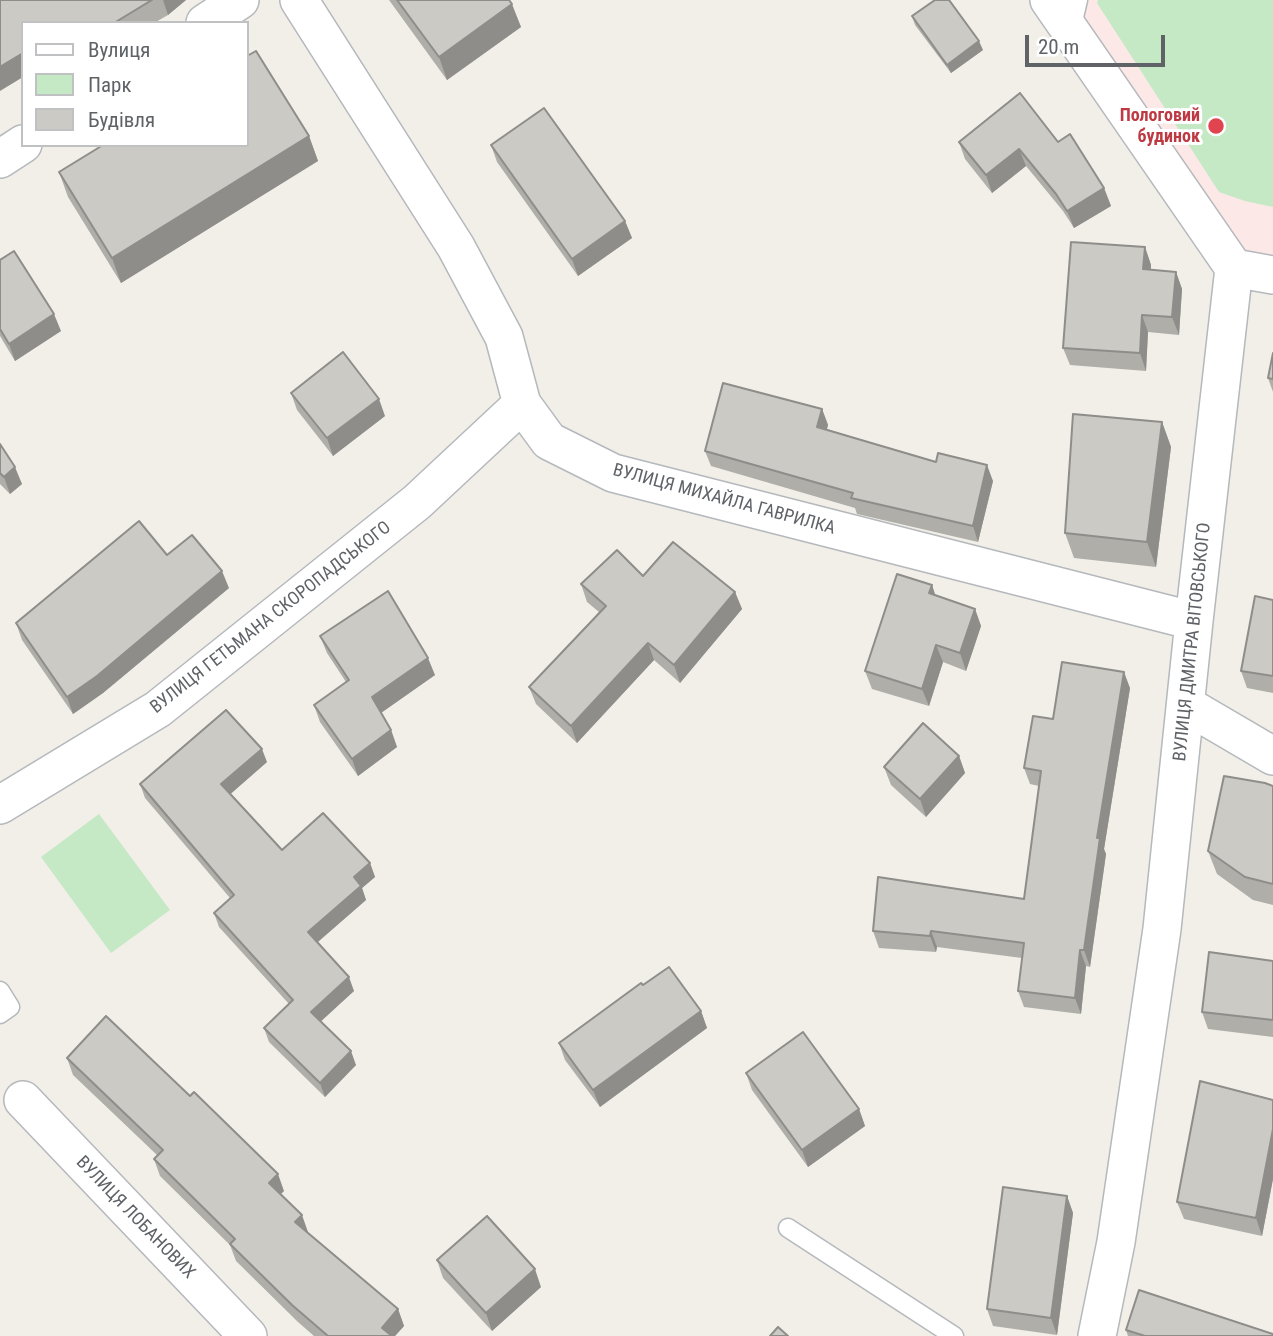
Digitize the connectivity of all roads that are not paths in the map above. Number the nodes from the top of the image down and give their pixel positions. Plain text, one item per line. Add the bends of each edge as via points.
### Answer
1 (240, 0) edge
2 (299, 0) edge
3 (1049, 0) edge
4 (1074, 15) edge
5 (208, 21) edge
6 (21, 145) edge
7 (0, 159) edge
8 (1234, 268) junction
9 (1273, 275) edge
10 (522, 404) junction
11 (1194, 621) junction
12 (1186, 705) junction
13 (1273, 756) edge
14 (0, 805) edge
15 (0, 991) edge
16 (0, 1014) edge
17 (23, 1100) dead end
18 (788, 1228) dead end
19 (248, 1336) edge
20 (954, 1336) edge
21 (1097, 1336) edge

1 - 5 street
2 - 10 street, ВУЛИЦЯ МИХАЙЛА ГАВРИЛКА via 456,247 504,337
3 - 4 street
4 - 8 street
6 - 7 street
8 - 9 street
8 - 11 street, ВУЛИЦЯ ДМИТРА ВІТОВСЬКОГО
10 - 11 street, ВУЛИЦЯ МИХАЙЛА ГАВРИЛКА via 549,441 613,473
10 - 14 street, ВУЛИЦЯ ГЕТЬМАНА СКОРОПАДСЬКОГО via 417,502 158,709
11 - 12 street, ВУЛИЦЯ ДМИТРА ВІТОВСЬКОГО
12 - 13 street
12 - 21 street, ВУЛИЦЯ ДМИТРА ВІТОВСЬКОГО via 1160,942 1116,1242
15 - 16 lane via 10,1007
17 - 19 street, ВУЛИЦЯ ЛОБАНОВИХ
18 - 20 lane

